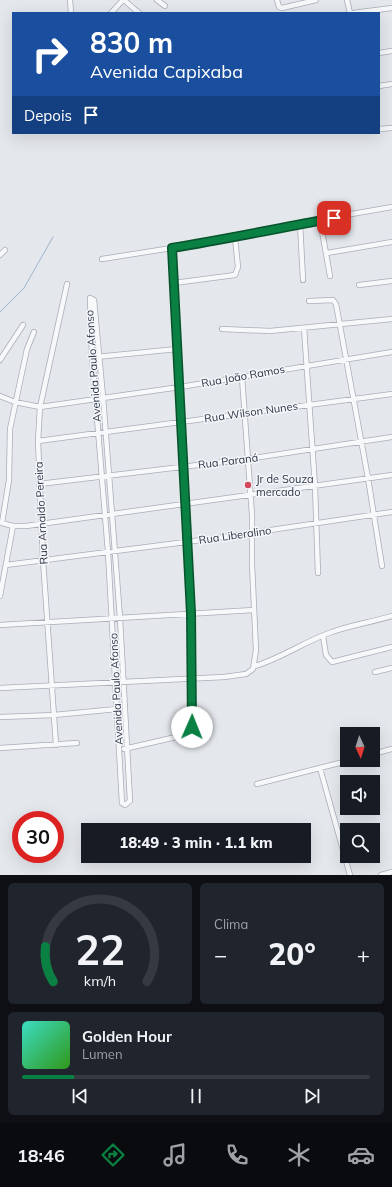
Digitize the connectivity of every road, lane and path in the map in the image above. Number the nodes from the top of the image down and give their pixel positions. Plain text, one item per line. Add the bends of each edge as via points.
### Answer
1 (70, 0) edge
2 (117, 0) edge
3 (123, 0) edge
4 (157, 0) edge
5 (277, 0) edge
6 (316, 0) edge
7 (347, 0) edge
8 (117, 6) junction
9 (165, 6) dead end
10 (392, 8) edge
11 (70, 12) edge
12 (112, 12) edge
13 (138, 12) edge
14 (350, 12) edge
15 (361, 12) edge
16 (392, 51) edge
17 (380, 54) edge
18 (392, 84) edge
19 (380, 86) edge
20 (392, 128) edge
21 (380, 129) edge
22 (392, 207) edge
23 (320, 220) junction
24 (300, 223) junction
25 (235, 238) junction
26 (392, 242) edge
27 (172, 248) junction
28 (5, 250) dead end
29 (327, 253) junction
30 (0, 255) edge
31 (102, 259) dead end
32 (330, 276) dead end
33 (303, 280) dead end
34 (392, 281) edge
35 (174, 283) junction
36 (67, 284) dead end
37 (359, 285) dead end
38 (309, 301) dead end
39 (392, 319) edge
40 (339, 325) junction
41 (23, 326) dead end
42 (304, 328) junction
43 (222, 330) dead end
44 (34, 332) dead end
45 (177, 349) junction
46 (392, 352) edge
47 (92, 357) junction
48 (99, 357) junction
49 (0, 360) edge
50 (345, 360) junction
51 (307, 365) junction
52 (242, 377) junction
53 (180, 387) junction
54 (392, 394) edge
55 (0, 396) edge
56 (103, 397) junction
57 (95, 398) junction
58 (352, 399) junction
59 (15, 402) junction
60 (309, 404) junction
61 (40, 406) junction
62 (245, 412) junction
63 (182, 421) junction
64 (106, 433) junction
65 (98, 434) junction
66 (392, 437) edge
67 (38, 441) junction
68 (361, 441) junction
69 (312, 448) junction
70 (248, 459) junction
71 (183, 467) junction
72 (392, 475) edge
73 (102, 477) junction
74 (109, 477) junction
75 (368, 478) junction
76 (39, 484) junction
77 (315, 486) junction
78 (251, 496) junction
79 (185, 505) junction
80 (392, 512) edge
81 (374, 514) junction
82 (112, 515) junction
83 (104, 516) junction
84 (1, 522) edge
85 (315, 522) junction
86 (41, 524) junction
87 (13, 526) junction
88 (252, 533) junction
89 (187, 542) junction
90 (115, 551) junction
91 (108, 552) junction
92 (43, 560) junction
93 (6, 565) junction
94 (382, 566) dead end
95 (318, 574) dead end
96 (0, 596) edge
97 (254, 610) junction
98 (191, 613) junction
99 (392, 616) edge
100 (111, 618) junction
101 (120, 618) junction
102 (49, 623) junction
103 (0, 625) edge
104 (323, 636) junction
105 (392, 647) edge
106 (255, 666) junction
107 (392, 668) edge
108 (375, 672) dead end
109 (192, 679) junction
110 (124, 681) junction
111 (115, 682) junction
112 (52, 685) junction
113 (0, 688) edge
114 (117, 710) junction
115 (54, 715) junction
116 (0, 717) edge
117 (77, 743) dead end
118 (56, 745) junction
119 (0, 748) edge
120 (127, 748) junction
121 (119, 749) junction
122 (392, 749) edge
123 (380, 752) edge
124 (340, 763) edge
125 (320, 768) junction
126 (257, 784) dead end
127 (392, 872) edge
128 (350, 875) edge
129 (381, 875) edge

1 - 11 street
2 - 8 street
3 - 8 street
3 - 13 street
4 - 9 street
5 - 6 street via 279,7 282,8
7 - 14 street
8 - 12 street
10 - 15 street
16 - 17 street
18 - 19 street
20 - 21 street
22 - 23 street
23 - 24 street
23 - 29 street
24 - 25 street
24 - 33 street
25 - 27 street
25 - 35 street via 238,267 235,275
26 - 29 street
27 - 31 street
27 - 35 street
28 - 30 street
29 - 32 street
34 - 37 street
35 - 45 street
36 - 61 street, Rua Arnaldo Pereira
38 - 40 street via 333,300
39 - 40 street
40 - 42 street
40 - 50 street
41 - 49 street
42 - 43 street via 270,331
42 - 51 street
44 - 59 street via 27,349
45 - 48 street
45 - 53 street
46 - 50 street, Rua João Ramos
47 - 48 street
47 - 48 street, Avenida Paulo Afonso via 90,298 94,300
47 - 57 street, Avenida Paulo Afonso
48 - 56 street, Avenida Paulo Afonso
50 - 51 street, Rua João Ramos
50 - 58 street
51 - 52 street, Rua João Ramos
51 - 60 street
52 - 53 street, Rua João Ramos
52 - 62 street
53 - 56 street, Rua João Ramos
53 - 63 street
54 - 58 street, Rua Wilson Nunes
55 - 59 street, Rua João Ramos
56 - 57 street, Rua João Ramos
56 - 64 street, Avenida Paulo Afonso
57 - 61 street, Rua João Ramos
57 - 65 street, Avenida Paulo Afonso
58 - 60 street, Rua Wilson Nunes
58 - 68 street
59 - 61 street, Rua João Ramos
59 - 84 street via 10,429 9,480
60 - 62 street, Rua Wilson Nunes
60 - 69 street
61 - 67 street, Rua Arnaldo Pereira
62 - 63 street, Rua Wilson Nunes
62 - 70 street
63 - 64 street, Rua Wilson Nunes
63 - 71 street
64 - 65 street, Rua Wilson Nunes
64 - 74 street, Avenida Paulo Afonso
65 - 67 street, Rua Wilson Nunes
65 - 73 street, Avenida Paulo Afonso
66 - 68 street, Rua Paraná
67 - 76 street, Rua Arnaldo Pereira
68 - 69 street, Rua Paraná
68 - 75 street
69 - 70 street, Rua Paraná
69 - 77 street
70 - 71 street, Rua Paraná
70 - 78 street
71 - 74 street, Rua Paraná
71 - 79 street
72 - 75 street
73 - 74 street, Rua Paraná
73 - 76 street, Rua Paraná
73 - 83 street, Avenida Paulo Afonso
74 - 82 street, Avenida Paulo Afonso
75 - 77 street
75 - 81 street
76 - 86 street, Rua Arnaldo Pereira
77 - 78 street
77 - 85 street
78 - 79 street
78 - 88 street
79 - 82 street
79 - 89 street
80 - 81 street, Rua Liberalino
81 - 85 street, Rua Liberalino
81 - 94 street
82 - 83 street
82 - 90 street, Avenida Paulo Afonso
83 - 86 street
83 - 91 street, Avenida Paulo Afonso
84 - 87 street
85 - 88 street, Rua Liberalino
85 - 95 street
86 - 87 street
86 - 92 street, Rua Arnaldo Pereira
87 - 93 street
88 - 89 street, Rua Liberalino
88 - 97 street
89 - 90 street, Rua Liberalino
89 - 98 street
90 - 91 street, Rua Liberalino
90 - 101 street, Avenida Paulo Afonso
91 - 92 street, Rua Liberalino
91 - 100 street, Avenida Paulo Afonso
92 - 93 street, Rua Liberalino
92 - 102 street, Rua Arnaldo Pereira
93 - 96 street
97 - 98 street
97 - 106 street
98 - 101 street
98 - 109 street
99 - 104 street
100 - 101 street
100 - 102 street
100 - 111 street, Avenida Paulo Afonso
101 - 110 street, Avenida Paulo Afonso
102 - 103 street
102 - 112 street, Rua Arnaldo Pereira
104 - 105 street via 326,655 332,662
104 - 106 street via 275,660
106 - 109 street via 250,672 238,676
107 - 108 street
109 - 110 street
109 - 120 street via 191,732
110 - 111 street
110 - 120 street, Avenida Paulo Afonso
111 - 112 street
111 - 114 street, Avenida Paulo Afonso
112 - 113 street
112 - 115 street, Rua Arnaldo Pereira
114 - 115 street
114 - 121 street, Avenida Paulo Afonso
115 - 116 street
115 - 118 street, Rua Arnaldo Pereira
117 - 118 street
118 - 119 street
120 - 121 street
120 - 121 street, Avenida Paulo Afonso via 130,801 128,804 122,803
122 - 123 street
124 - 125 street
125 - 126 street
125 - 128 street
127 - 129 street

